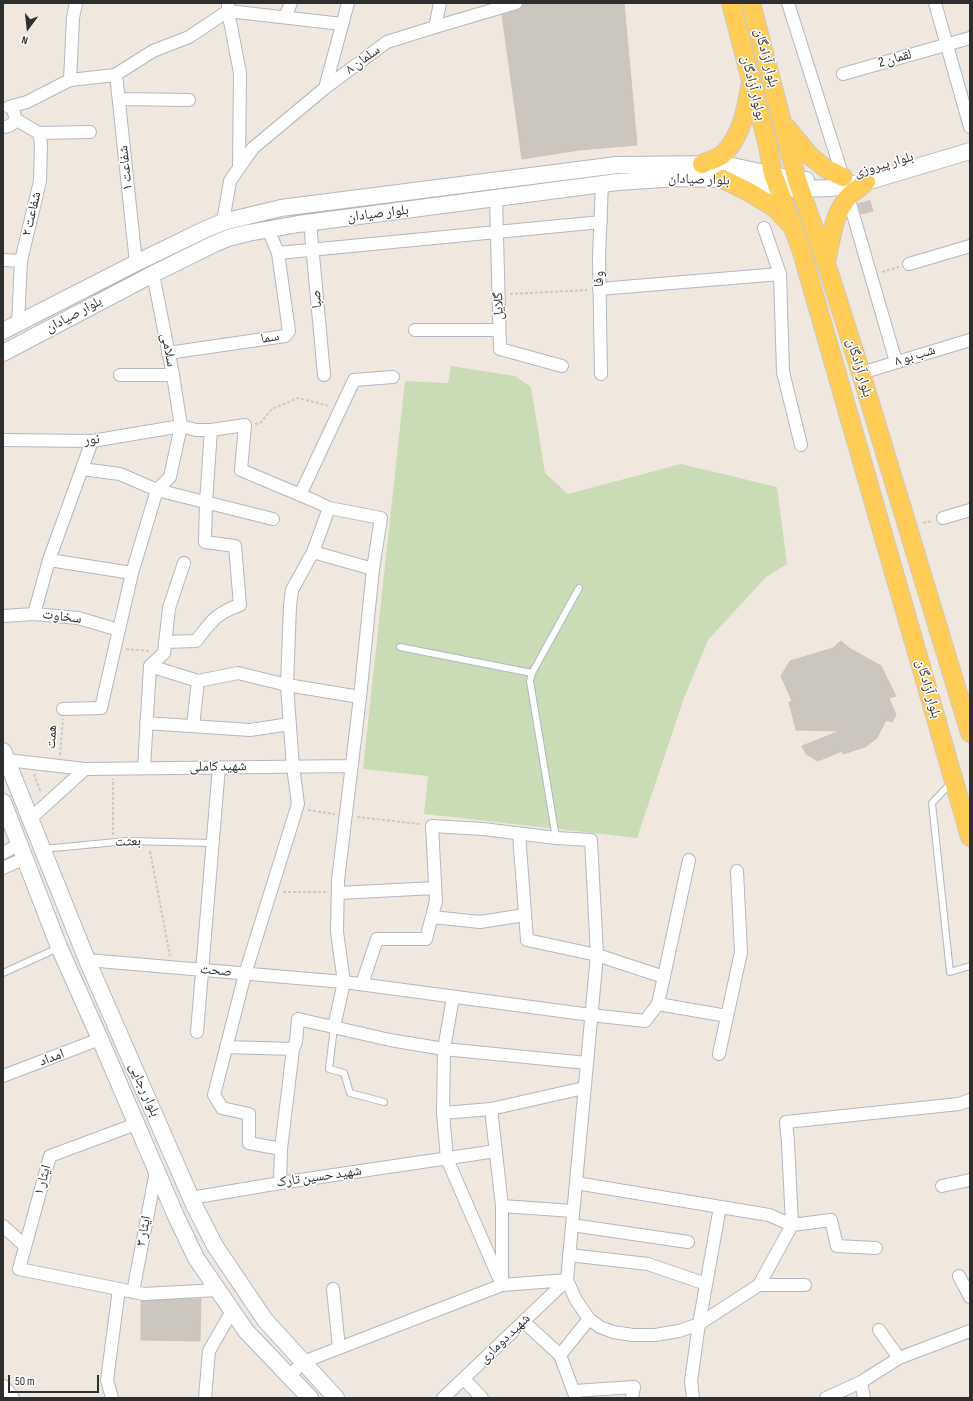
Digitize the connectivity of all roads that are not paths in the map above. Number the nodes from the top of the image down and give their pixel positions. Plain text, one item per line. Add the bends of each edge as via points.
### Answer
1 (76, 3) edge
2 (290, 3) edge
3 (348, 3) edge
4 (440, 3) edge
5 (516, 3) edge
6 (731, 3) edge
7 (751, 3) edge
8 (788, 3) edge
9 (935, 3) edge
10 (228, 7) edge
11 (285, 17) junction
12 (342, 24) junction
13 (435, 27) junction
14 (970, 38) edge
15 (947, 45) junction
16 (116, 74) junction
17 (843, 74) dead end
18 (70, 80) junction
19 (751, 80) junction
20 (325, 88) junction
21 (119, 99) junction
22 (189, 100) dead end
23 (6, 107) edge
24 (15, 119) junction
25 (782, 123) junction
26 (3, 127) edge
27 (970, 127) edge
28 (90, 132) dead end
29 (39, 133) junction
30 (970, 140) edge
31 (970, 151) edge
32 (702, 164) junction
33 (617, 165) junction
34 (240, 167) junction
35 (843, 177) junction
36 (723, 179) junction
37 (776, 181) junction
38 (618, 182) junction
39 (866, 182) junction
40 (602, 184) junction
41 (799, 184) junction
42 (848, 197) junction
43 (496, 198) junction
44 (223, 222) junction
45 (310, 222) junction
46 (601, 222) junction
47 (764, 228) dead end
48 (794, 228) junction
49 (268, 229) junction
50 (497, 232) junction
51 (970, 246) edge
52 (313, 250) junction
53 (278, 253) junction
54 (3, 260) edge
55 (22, 261) junction
56 (136, 263) junction
57 (826, 263) junction
58 (909, 264) road end
59 (153, 274) junction
60 (780, 274) junction
61 (599, 289) junction
62 (18, 323) junction
63 (415, 330) dead end
64 (499, 330) junction
65 (3, 331) edge
66 (970, 340) edge
67 (3, 353) edge
68 (168, 353) junction
69 (896, 362) junction
70 (562, 366) dead end
71 (861, 372) junction
72 (120, 374) dead end
73 (601, 374) dead end
74 (173, 375) junction
75 (324, 375) dead end
76 (393, 378) dead end
77 (180, 426) junction
78 (211, 430) junction
79 (3, 440) edge
80 (92, 441) junction
81 (801, 445) dead end
82 (82, 469) junction
83 (890, 470) junction
84 (867, 477) junction
85 (157, 490) junction
86 (300, 495) junction
87 (206, 503) junction
88 (329, 508) junction
89 (970, 510) edge
90 (943, 518) road end
91 (273, 519) dead end
92 (313, 552) junction
93 (48, 560) junction
94 (184, 563) dead end
95 (373, 569) junction
96 (132, 573) junction
97 (579, 588) dead end
98 (34, 614) junction
99 (3, 616) edge
100 (119, 630) junction
101 (165, 647) junction
102 (400, 647) dead end
103 (150, 666) junction
104 (532, 673) junction
105 (198, 681) junction
106 (288, 685) junction
107 (360, 697) junction
108 (64, 709) road end
109 (146, 723) junction
110 (290, 724) junction
111 (193, 726) junction
112 (970, 732) edge
113 (5, 756) edge
114 (352, 766) junction
115 (219, 767) junction
116 (293, 767) junction
117 (144, 768) junction
118 (85, 769) junction
119 (954, 779) junction
120 (3, 802) edge
121 (30, 819) junction
122 (519, 834) junction
123 (970, 837) edge
124 (556, 838) junction
125 (213, 843) junction
126 (42, 849) junction
127 (23, 851) junction
128 (3, 853) edge
129 (689, 860) dead end
130 (3, 868) edge
131 (737, 871) dead end
132 (435, 888) junction
133 (338, 892) junction
134 (525, 915) junction
135 (432, 917) junction
136 (59, 947) junction
137 (597, 955) junction
138 (87, 960) junction
139 (970, 966) edge
140 (202, 970) junction
141 (3, 973) edge
142 (246, 974) junction
143 (664, 977) junction
144 (344, 982) junction
145 (362, 984) junction
146 (453, 997) junction
147 (658, 1004) junction
148 (591, 1015) junction
149 (727, 1016) junction
150 (334, 1027) junction
151 (119, 1032) junction
152 (197, 1032) dead end
153 (100, 1039) junction
154 (226, 1047) junction
155 (293, 1048) junction
156 (444, 1049) junction
157 (719, 1054) dead end
158 (587, 1063) junction
159 (3, 1076) edge
160 (584, 1088) junction
161 (970, 1100) edge
162 (384, 1102) dead end
163 (491, 1109) junction
164 (444, 1113) junction
165 (136, 1124) junction
166 (280, 1149) junction
167 (496, 1152) junction
168 (447, 1159) junction
169 (156, 1171) junction
170 (970, 1180) edge
171 (280, 1183) junction
172 (576, 1183) junction
173 (942, 1186) dead end
174 (191, 1198) junction
175 (502, 1206) junction
176 (720, 1207) junction
177 (573, 1210) junction
178 (572, 1225) junction
179 (792, 1225) junction
180 (3, 1226) edge
181 (688, 1242) dead end
182 (25, 1246) junction
183 (876, 1248) dead end
184 (569, 1255) junction
185 (959, 1276) dead end
186 (567, 1280) junction
187 (706, 1284) junction
188 (502, 1285) junction
189 (759, 1285) junction
190 (805, 1285) dead end
191 (119, 1289) junction
192 (333, 1289) dead end
193 (218, 1290) junction
194 (133, 1292) junction
195 (970, 1297) edge
196 (232, 1311) junction
197 (589, 1319) junction
198 (524, 1322) junction
199 (699, 1324) junction
200 (879, 1330) dead end
201 (970, 1331) edge
202 (339, 1348) junction
203 (560, 1355) junction
204 (899, 1358) junction
205 (303, 1362) junction
206 (290, 1376) junction
207 (464, 1379) junction
208 (861, 1382) junction
209 (575, 1395) edge
210 (112, 1398) edge
211 (205, 1398) edge
212 (310, 1398) edge
213 (336, 1398) edge
214 (444, 1398) edge
215 (482, 1398) edge
216 (632, 1398) edge
217 (693, 1398) edge
218 (826, 1398) edge
219 (864, 1398) edge

1 - 18 street
2 - 11 street
3 - 12 street
4 - 13 street
5 - 13 street, سلمان ۸
6 - 19 main road, بولوار آزادگان
7 - 25 main road, بلوار آزادگان
8 - 35 street
9 - 15 street
10 - 11 street
10 - 16 street via 189,37 153,51
10 - 34 street via 240,72
11 - 12 street
12 - 20 street
13 - 20 street, سلمان ۸ via 387,42
14 - 15 street, لقمان 2
15 - 17 street, لقمان 2
15 - 27 street
16 - 18 street
16 - 21 street, شفاعت ۱
18 - 23 street via 27,102
19 - 32 main road via 745,117 734,139 722,156
19 - 37 main road, بولوار آزادگان
20 - 34 street, سلمان ۸ via 253,148
21 - 22 street
21 - 56 street, شفاعت ۱
23 - 24 street via 15,114
24 - 26 street via 10,126
24 - 29 street
25 - 35 main road via 810,156 825,168
25 - 41 main road, بلوار آزادگان
28 - 29 street
29 - 55 street, شفاعت ۲ via 40,181
30 - 35 main road, بلوار پیروزی
31 - 39 main road, بلوار پیروزی
32 - 33 main road, بلوار صیادان
32 - 37 main road, بلوار صیادان via 723,164
33 - 38 main road
33 - 44 main road, بلوار صیادان via 281,208
34 - 44 street, سلمان ۸ via 230,181
35 - 41 main road, بلوار پیروزی
36 - 37 main road, بلوار صیادان
36 - 38 main road, بلوار صیادان via 678,178
36 - 48 main road via 775,208
37 - 41 main road
37 - 48 main road, بلوار آزادگان
38 - 40 main road, بلوار صیادان
39 - 41 main road, بلوار پیروزی via 832,188
39 - 42 main road
40 - 43 main road, بلوار صیادان
40 - 46 street, وفا
41 - 57 main road, بلوار آزادگان
42 - 57 main road via 834,226
42 - 69 street
43 - 45 main road, بلوار صیادان
43 - 50 street, گلایل
44 - 56 main road, بلوار صیادان
45 - 49 main road, بلوار صیادان
45 - 52 street, صبا
46 - 50 street
46 - 61 street, وفا
47 - 60 street
48 - 84 main road, بلوار آزادگان
49 - 53 street, سما
49 - 59 main road, بلوار صیادان via 228,238
50 - 52 street
50 - 64 street, گلایل
51 - 58 street
52 - 53 street
52 - 75 street, صبا
53 - 68 street, سما via 289,324 289,331 285,336
54 - 55 street
55 - 62 street, شفاعت ۲
56 - 62 main road, بلوار صیادان
57 - 71 main road, بلوار آزادگان
59 - 67 main road, بلوار صیادان
59 - 68 street, سلامی
60 - 61 street
60 - 81 street via 783,372
61 - 73 street, وفا
62 - 65 main road, بلوار صیادان
63 - 64 street
64 - 70 street, گلایل via 500,349
66 - 69 street, شب بو ۸
68 - 74 street, سلامی
69 - 71 street, شب بو ۸
71 - 83 main road, بلوار آزادگان
72 - 74 street
74 - 77 street, سلامی
76 - 86 street via 354,380
77 - 78 street
77 - 80 street, نور
77 - 85 street, سلامی via 170,477
78 - 86 street via 245,425 241,470
78 - 87 street
79 - 80 street, نور
80 - 82 street
82 - 85 street via 120,474
82 - 93 street
83 - 84 main road
83 - 112 main road, بلوار آزادگان
84 - 119 main road, بلوار آزادگان
85 - 87 street
85 - 96 street
86 - 88 street
87 - 91 street
87 - 101 street via 206,542 235,546 240,605 216,616 196,641
88 - 92 street
88 - 95 street via 381,518
89 - 90 street
92 - 95 street
92 - 106 street via 292,590
93 - 96 street
93 - 98 street
94 - 101 street via 169,608
95 - 107 street
96 - 100 street
97 - 104 lane
98 - 99 street, سخاوت
98 - 100 street, سخاوت via 78,618
100 - 108 street via 101,708
101 - 103 street
102 - 104 lane
103 - 105 street
103 - 109 street
104 - 124 lane via 530,681
105 - 106 street via 238,673
105 - 111 street
106 - 107 street
106 - 110 street
107 - 114 street
109 - 111 street
109 - 117 street
110 - 111 street via 250,730
110 - 116 street
113 - 118 street, شهید کاملی via 30,763
113 - 121 main road, بلوار رجایی
114 - 116 street, شهید کاملی
114 - 133 street
115 - 116 street, شهید کاملی
115 - 117 street, شهید کاملی
115 - 125 street
116 - 142 street via 298,804
117 - 118 street, شهید کاملی
118 - 121 street
119 - 123 main road, بلوار آزادگان
119 - 139 lane via 932,803 950,972
120 - 127 main road, بلوار رجایی
121 - 126 main road, بلوار رجایی
122 - 124 street
122 - 132 street via 432,826
122 - 134 street
124 - 137 street via 591,840
125 - 126 lane, بعثت via 127,841
125 - 140 street
126 - 138 main road, بلوار رجایی
127 - 128 street
127 - 130 street
127 - 136 main road, بلوار رجایی
129 - 143 street
131 - 149 street via 741,952
132 - 133 street
132 - 135 street via 436,901
133 - 144 street via 337,932
134 - 135 street via 480,922
134 - 137 street via 527,940
135 - 145 street via 426,939 377,939
136 - 141 lane
136 - 153 main road, بلوار رجایی
137 - 143 street
137 - 148 street
138 - 140 street, صحت
138 - 151 main road, بلوار رجایی
140 - 142 street, صحت
140 - 152 street
142 - 144 street, صحت
142 - 154 street
143 - 147 street
144 - 145 street, صحت
144 - 150 street
145 - 146 street, صحت
146 - 148 street, صحت
146 - 156 street
147 - 148 street, صحت via 645,1021
147 - 149 street
148 - 158 street
149 - 157 street
150 - 155 street via 298,1019
150 - 156 street
150 - 162 lane via 329,1069 344,1073 350,1093
151 - 153 main road
151 - 174 main road, بلوار رجایی
153 - 159 street, امداد
153 - 165 main road, بلوار رجایی
154 - 155 street
154 - 166 street via 214,1095 222,1108 249,1114 249,1143
155 - 166 street
156 - 158 street
156 - 164 street
158 - 160 street
160 - 163 street
160 - 172 street
161 - 179 street via 960,1104 786,1122
163 - 164 street
163 - 167 street
164 - 168 street
165 - 169 main road, بلوار رجایی
165 - 182 street, ایثار ۱ via 50,1156
166 - 171 street
167 - 168 street, شهید حسین تارک
167 - 175 street
168 - 171 street, شهید حسین تارک
168 - 188 street
169 - 193 main road, بلوار رجایی via 196,1258
169 - 194 street, ایثار ۳
170 - 173 street
171 - 174 street, شهید حسین تارک
172 - 176 street
172 - 177 street
174 - 205 main road, بلوار رجایی via 215,1246 265,1320
175 - 177 street
175 - 188 street
176 - 179 street via 769,1215
176 - 187 street
177 - 178 street
178 - 181 street
178 - 184 street
179 - 183 street via 831,1220 837,1246
179 - 189 street
180 - 182 street
182 - 191 street, ایثار ۱ via 19,1269
184 - 186 street
184 - 187 street via 648,1264
185 - 195 street
186 - 188 street
186 - 197 street
186 - 198 street, شهید دوماری
187 - 199 street
188 - 202 street
189 - 190 street
189 - 199 street
191 - 194 street
191 - 210 street via 107,1380
192 - 202 street
193 - 194 street via 144,1294
193 - 196 main road, بلوار رجایی
196 - 206 main road, بلوار رجایی via 246,1332
196 - 211 street via 209,1351
197 - 199 street via 613,1332 633,1335 655,1335
197 - 203 street
198 - 203 street
198 - 207 street, شهید دوماری
199 - 217 street via 691,1381
200 - 204 street
201 - 204 street
202 - 205 street
203 - 209 street
204 - 208 street
205 - 206 street
205 - 213 main road, بلوار رجایی
206 - 212 main road, بلوار رجایی
207 - 214 street, شهید دوماری
207 - 215 street
208 - 218 street
208 - 219 street
209 - 216 street via 634,1387

